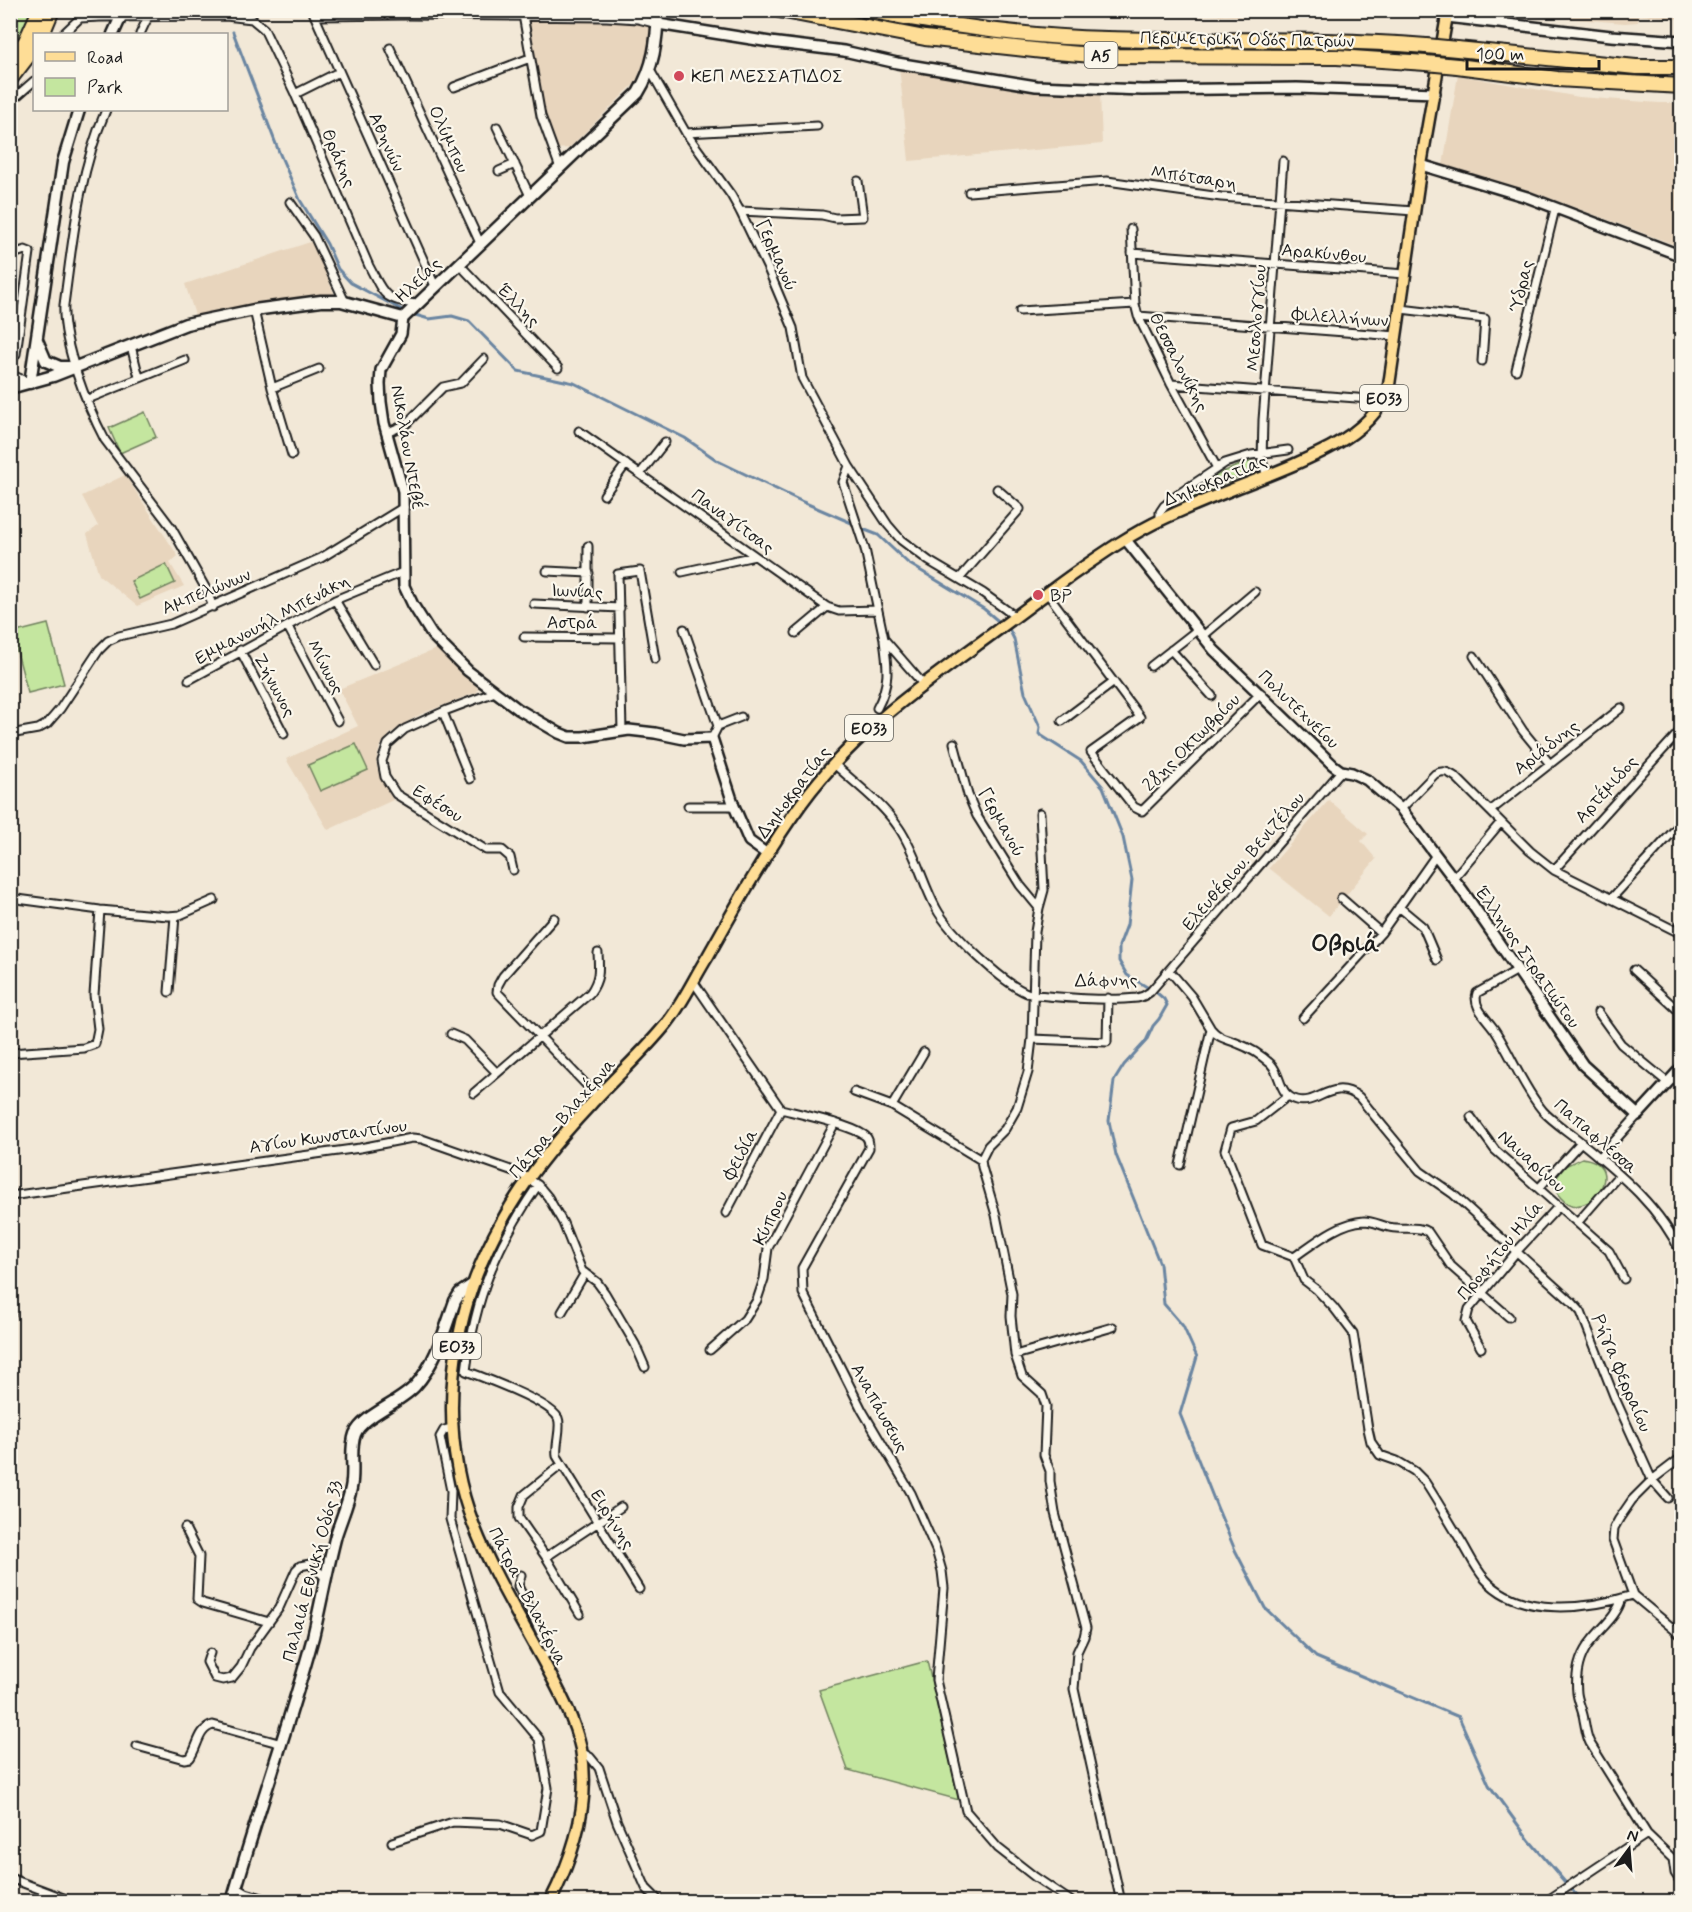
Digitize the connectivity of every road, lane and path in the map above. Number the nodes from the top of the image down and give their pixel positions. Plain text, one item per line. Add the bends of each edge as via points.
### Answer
1 (40, 10) edge
2 (52, 10) edge
3 (658, 10) edge
4 (779, 10) edge
5 (867, 10) edge
6 (314, 13) edge
7 (123, 14) edge
8 (1447, 14) edge
9 (523, 15) junction
10 (148, 17) junction
11 (658, 24) junction
12 (42, 33) edge
13 (64, 33) edge
14 (114, 33) edge
15 (140, 33) edge
16 (1682, 41) edge
17 (390, 48) dead end
18 (33, 49) edge
19 (530, 58) junction
20 (10, 63) edge
21 (1682, 68) edge
22 (650, 70) junction
23 (339, 72) junction
24 (10, 79) edge
25 (33, 82) edge
26 (1682, 86) edge
27 (454, 87) dead end
28 (1435, 93) junction
29 (294, 94) junction
30 (10, 102) edge
31 (79, 111) edge
32 (106, 111) edge
33 (817, 126) dead end
34 (497, 127) dead end
35 (686, 133) junction
36 (1283, 161) dead end
37 (515, 164) junction
38 (1422, 165) junction
39 (560, 168) junction
40 (499, 171) dead end
41 (858, 181) dead end
42 (969, 192) dead end
43 (530, 196) junction
44 (1279, 201) junction
45 (290, 202) dead end
46 (1555, 208) junction
47 (740, 211) junction
48 (1414, 211) junction
49 (1131, 229) dead end
50 (480, 243) junction
51 (1132, 253) junction
52 (10, 255) edge
53 (1682, 256) edge
54 (1275, 263) junction
55 (459, 264) junction
56 (1405, 274) junction
57 (435, 286) junction
58 (345, 302) junction
59 (1135, 304) junction
60 (255, 309) junction
61 (1401, 309) junction
62 (409, 311) junction
63 (1020, 311) dead end
64 (1138, 316) junction
65 (1270, 326) junction
66 (36, 333) junction
67 (1397, 336) junction
68 (131, 346) junction
69 (484, 359) dead end
70 (185, 360) dead end
71 (1482, 361) dead end
72 (10, 364) edge
73 (76, 367) junction
74 (558, 368) dead end
75 (319, 369) dead end
76 (1516, 370) dead end
77 (10, 374) edge
78 (139, 377) junction
79 (30, 383) junction
80 (1171, 384) junction
81 (10, 388) edge
82 (272, 388) junction
83 (1265, 390) junction
84 (88, 399) junction
85 (1383, 400) junction
86 (579, 431) dead end
87 (386, 433) junction
88 (665, 442) dead end
89 (1288, 450) dead end
90 (1262, 453) junction
91 (292, 455) dead end
92 (626, 464) junction
93 (849, 466) junction
94 (1217, 468) junction
95 (640, 474) junction
96 (1267, 476) junction
97 (997, 489) dead end
98 (604, 495) dead end
99 (404, 507) junction
100 (1160, 520) junction
101 (1126, 540) junction
102 (588, 546) dead end
103 (755, 556) junction
104 (547, 571) dead end
105 (403, 572) junction
106 (682, 572) dead end
107 (589, 573) junction
108 (960, 578) junction
109 (1255, 592) dead end
110 (1047, 593) junction
111 (335, 600) junction
112 (534, 604) dead end
113 (213, 607) junction
114 (588, 607) junction
115 (827, 607) junction
116 (620, 608) junction
117 (877, 610) junction
118 (1013, 619) junction
119 (288, 627) junction
120 (684, 629) dead end
121 (796, 633) dead end
122 (1200, 633) junction
123 (524, 637) dead end
124 (620, 638) junction
125 (884, 639) junction
126 (240, 650) junction
127 (1171, 650) junction
128 (1474, 656) dead end
129 (655, 659) dead end
130 (374, 665) dead end
131 (1151, 666) dead end
132 (189, 680) dead end
133 (1114, 682) junction
134 (923, 684) junction
135 (495, 692) junction
136 (1261, 693) junction
137 (1212, 696) dead end
138 (877, 708) dead end
139 (1621, 708) dead end
140 (443, 712) junction
141 (741, 717) dead end
142 (338, 721) dead end
143 (1062, 721) dead end
144 (718, 726) junction
145 (1682, 729) edge
146 (622, 731) junction
147 (284, 734) dead end
148 (10, 735) edge
149 (712, 738) junction
150 (954, 743) dead end
151 (834, 764) junction
152 (1550, 764) junction
153 (1341, 771) junction
154 (470, 779) dead end
155 (688, 806) dead end
156 (734, 806) junction
157 (1401, 809) junction
158 (1490, 811) junction
159 (1040, 813) dead end
160 (1501, 822) junction
161 (1682, 822) edge
162 (767, 854) junction
163 (1436, 855) junction
164 (513, 870) dead end
165 (1554, 870) junction
166 (1453, 879) junction
167 (10, 898) edge
168 (1341, 898) dead end
169 (1611, 899) junction
170 (214, 900) dead end
171 (1399, 907) junction
172 (1039, 908) junction
173 (100, 910) junction
174 (175, 916) junction
175 (554, 918) dead end
176 (1682, 922) edge
177 (1678, 932) edge
178 (1381, 933) junction
179 (598, 953) dead end
180 (1437, 960) dead end
181 (1169, 970) junction
182 (1634, 970) dead end
183 (1516, 971) junction
184 (693, 981) junction
185 (169, 992) dead end
186 (1034, 995) junction
187 (1108, 998) junction
188 (1598, 1012) dead end
189 (1682, 1014) edge
190 (1303, 1018) dead end
191 (1211, 1029) junction
192 (451, 1034) dead end
193 (540, 1037) junction
194 (1032, 1039) junction
195 (924, 1052) dead end
196 (10, 1053) edge
197 (1682, 1067) edge
198 (497, 1073) junction
199 (1667, 1082) junction
200 (854, 1092) dead end
201 (474, 1093) dead end
202 (1288, 1096) junction
203 (598, 1097) junction
204 (892, 1106) junction
205 (781, 1109) junction
206 (1638, 1115) junction
207 (1471, 1117) dead end
208 (835, 1124) junction
209 (1581, 1142) junction
210 (1599, 1158) junction
211 (981, 1160) junction
212 (1180, 1165) dead end
213 (1619, 1175) junction
214 (533, 1182) junction
215 (1539, 1188) junction
216 (10, 1196) edge
217 (1559, 1206) junction
218 (726, 1213) dead end
219 (1578, 1222) junction
220 (1517, 1251) junction
221 (1682, 1255) edge
222 (1294, 1257) junction
223 (585, 1273) junction
224 (1624, 1279) dead end
225 (472, 1285) junction
226 (1482, 1293) junction
227 (562, 1312) dead end
228 (1509, 1317) dead end
229 (1113, 1327) dead end
230 (1481, 1348) dead end
231 (710, 1350) dead end
232 (1015, 1356) junction
233 (645, 1367) dead end
234 (452, 1428) junction
235 (1682, 1457) edge
236 (561, 1465) junction
237 (1652, 1480) junction
238 (1668, 1498) dead end
239 (621, 1507) dead end
240 (597, 1524) junction
241 (184, 1528) dead end
242 (546, 1557) junction
243 (521, 1575) dead end
244 (325, 1577) junction
245 (639, 1589) dead end
246 (1633, 1595) junction
247 (1622, 1598) junction
248 (580, 1614) dead end
249 (269, 1622) junction
250 (1682, 1636) edge
251 (210, 1653) dead end
252 (541, 1657) junction
253 (282, 1744) junction
254 (137, 1746) dead end
255 (581, 1752) junction
256 (1647, 1834) junction
257 (392, 1842) dead end
258 (10, 1878) edge
259 (1682, 1884) edge
260 (236, 1887) junction
261 (66, 1902) edge
262 (232, 1902) edge
263 (274, 1902) edge
264 (550, 1902) edge
265 (660, 1902) edge
266 (1072, 1902) edge
267 (1121, 1902) edge
268 (1545, 1902) edge

1 - 20 highway via 26,41
2 - 12 highway
3 - 11 main road, Ηλείας
4 - 26 highway, Περιμετρική Οδός Πατρών / Α5, bridge via 925,38 1043,51 1104,56 1337,57 1557,79
5 - 21 highway, Περιμετρική Οδός Πατρών / Α5, bridge via 943,25 1053,37 1426,46
6 - 9 street
6 - 23 street, Αθηνών
7 - 10 street
7 - 13 street via 80,18
7 - 14 main road
8 - 16 street via 1611,36
8 - 28 main road, Δημοκρατίας / ΕΟ33
9 - 11 street via 625,18
9 - 19 street
10 - 15 street
10 - 29 street, Θράκης via 252,20 264,29
11 - 22 main road, Ηλείας
11 - 28 street via 844,51 1036,86
17 - 50 street, Ολύμπου
18 - 24 highway
19 - 27 street
19 - 39 street via 541,116
22 - 35 street, Γερμανού
22 - 39 main road, Ηλείας via 630,102
23 - 29 street
23 - 57 street, Αθηνών
25 - 30 street
28 - 38 main road, Δημοκρατίας / ΕΟ33
29 - 62 street, Θράκης via 369,266 383,292
31 - 66 main road via 63,162
32 - 73 street via 92,145 76,211 64,305 65,332
33 - 35 street
34 - 37 street
35 - 47 street, Γερμανού
36 - 44 street, Μεσολογγίου
37 - 40 street
37 - 43 street
38 - 46 street
38 - 48 main road, Δημοκρατίας / ΕΟ33
39 - 43 main road, Ηλείας
41 - 47 street via 863,217
42 - 44 street, Μπότσαρη via 1107,181
43 - 50 main road, Ηλείας
44 - 48 street, Μπότσαρη
44 - 54 street, Μεσολογγίου
45 - 58 street via 314,236
46 - 53 street
46 - 76 street, Ύδρας
47 - 93 street, Γερμανού via 793,328 802,378
48 - 56 main road, Δημοκρατίας / ΕΟ33
49 - 51 street, Θεσσαλονίκης
50 - 55 main road, Ηλείας
51 - 54 street, Αρακύνθου
51 - 59 street, Θεσσαλονίκης
52 - 72 street via 30,252 15,354
54 - 56 street, Αρακύνθου
54 - 65 street, Μεσολογγίου
55 - 57 main road, Ηλείας
55 - 74 street, Έλλης
56 - 61 main road, Δημοκρατίας / ΕΟ33
57 - 62 main road, Ηλείας
58 - 60 main road, Ηλείας
58 - 62 main road, Ηλείας
59 - 63 street
59 - 64 street, Θεσσαλονίκης
60 - 68 main road, Ηλείας via 186,324
60 - 82 street
61 - 67 main road, Δημοκρατίας / ΕΟ33
61 - 71 street via 1485,319
62 - 87 street, Νικολάου Ντεβέ via 380,379
64 - 65 street, Φιλελλήνων
64 - 80 street, Θεσσαλονίκης
65 - 67 street, Φιλελλήνων
65 - 83 street, Μεσολογγίου
66 - 73 main road via 46,361 60,367
66 - 79 main road
67 - 85 main road, Δημοκρατίας / ΕΟ33
68 - 73 main road, Ηλείας
68 - 78 street
69 - 87 street via 461,383 444,387 405,425
70 - 78 street
73 - 79 main road, Ηλείας
73 - 84 street
75 - 82 street
77 - 79 street
78 - 84 street
79 - 81 main road, Ηλείας
80 - 83 street
80 - 94 street, Θεσσαλονίκης
82 - 91 street
83 - 85 street
83 - 90 street, Μεσολογγίου
84 - 113 street via 109,446 171,527
85 - 96 main road, Δημοκρατίας / ΕΟ33 via 1370,418 1344,439
86 - 92 street, Παναγίτσας
87 - 99 street, Νικολάου Ντεβέ via 400,477
88 - 95 street
89 - 90 street
90 - 94 street
90 - 96 street, Μεσολογγίου
92 - 95 street, Παναγίτσας
92 - 98 street
93 - 108 street, Γερμανού via 897,536 929,561
93 - 117 street via 843,482 868,560
94 - 100 street via 1164,506
95 - 103 street, Παναγίτσας
96 - 100 main road, Δημοκρατίας / ΕΟ33
97 - 108 street via 1020,509
99 - 105 street, Νικολάου Ντεβέ
99 - 113 street, Αμπελώνων via 321,558
100 - 101 main road, Δημοκρατίας / ΕΟ33
101 - 110 main road, Δημοκρατίας / ΕΟ33
101 - 122 street, Πολυτεχνείου
102 - 107 street
103 - 106 street
103 - 115 street, Παναγίτσας
104 - 107 street
105 - 111 street, Εμμανουήλ Μπενάκη
105 - 135 street, Νικολάου Ντεβέ via 404,586 432,635
107 - 114 street
108 - 118 street, Γερμανού
109 - 122 street
110 - 118 main road, Δημοκρατίας / ΕΟ33
110 - 133 street
111 - 119 street, Εμμανουήλ Μπενάκη
111 - 130 street
112 - 114 street, Ιωνίας
113 - 148 street, Αμπελώνων via 171,624 108,641 47,724
114 - 116 street, Ιωνίας
115 - 117 street, Παναγίτσας via 839,611
115 - 121 street
116 - 124 street
116 - 129 street via 618,574 640,571
117 - 125 street
118 - 134 main road, Δημοκρατίας / ΕΟ33
119 - 126 street, Εμμανουήλ Μπενάκη
119 - 142 street, Μίνωος
120 - 144 street
122 - 127 street
122 - 136 street, Πολυτεχνείου
123 - 124 street, Αστρά
124 - 146 street
125 - 134 street
125 - 138 street via 888,668 884,695
126 - 132 street, Εμμανουήλ Μπενάκη
126 - 147 street, Ζήνωνος
127 - 131 street
127 - 137 street
128 - 152 street via 1523,731
133 - 136 street, 28ης Οκτωβρίου via 1140,717 1090,752 1134,807 1142,811
133 - 143 street
134 - 151 main road, Δημοκρατίας / ΕΟ33 via 870,726
135 - 140 street, Εφέσου
135 - 146 street, Νικολάου Ντεβέ via 565,736
136 - 153 street, Πολυτεχνείου
139 - 152 street, Αριάδνης
140 - 154 street
140 - 164 street, Εφέσου via 405,729 388,744 382,756 385,777 404,800 486,850 502,850 510,857
141 - 144 street
144 - 149 street
145 - 165 street, Αρτέμιδος
146 - 149 street, Νικολάου Ντεβέ via 684,739
149 - 156 street
150 - 172 street, Γερμανού via 977,816
151 - 162 main road, Δημοκρατίας / ΕΟ33
151 - 186 street via 899,827 947,924 991,968
152 - 158 street, Αριάδνης
153 - 157 street, Πολυτεχνείου via 1366,780
153 - 181 street, Ελευθέριου. Βενιζέλου
155 - 156 street
156 - 162 street via 749,841
157 - 158 street via 1433,776 1444,771 1456,777
157 - 163 street, Έλληνος Στρατιώτου
158 - 160 street
159 - 172 street via 1044,885
160 - 165 street
160 - 166 street
161 - 169 street
162 - 184 main road, Πάτρα - Βλαχέρνα / ΕΟ33
163 - 166 street, Έλληνος Στρατιώτου
163 - 171 street
165 - 169 street
166 - 183 street, Έλληνος Στρατιώτου
167 - 173 street
168 - 178 street
169 - 177 street
170 - 174 street
171 - 178 street
171 - 180 street via 1423,927
172 - 186 street
173 - 174 street
173 - 196 street via 95,1044
174 - 185 street
175 - 193 street via 497,987 499,996
176 - 177 street
178 - 190 street
179 - 193 street via 600,975 590,993
181 - 187 street, Δάφνης via 1145,996
181 - 191 street
182 - 189 street
183 - 206 street, Έλληνος Στρατιώτου via 1587,1069
183 - 209 street, Παπαφλέσσα via 1477,993 1477,1006 1543,1110
184 - 203 main road, Πάτρα - Βλαχέρνα / ΕΟ33 via 667,1023
184 - 205 street
186 - 187 street, Δάφνης
186 - 194 street
187 - 194 street via 1107,1042
188 - 199 street via 1621,1044
191 - 202 street via 1217,1036 1268,1061
191 - 212 street
192 - 198 street via 465,1040
193 - 198 street
193 - 203 street
194 - 211 street via 1017,1108
195 - 204 street
197 - 199 street
198 - 201 street
199 - 206 street
200 - 204 street
202 - 220 street, Ρήγα Φερραίου via 1307,1101 1336,1091 1354,1094 1420,1171 1453,1194
202 - 222 street via 1256,1121 1231,1128 1225,1150 1262,1245
203 - 214 main road, Πάτρα - Βλαχέρνα / ΕΟ33
204 - 211 street
205 - 208 street, Αναπάυσεως
205 - 218 street, Φειδία
206 - 210 street
207 - 215 street, Ναυαρίνου via 1492,1148
208 - 231 street, Κύπρου via 768,1248 757,1300 745,1319
208 - 266 street, Αναπάυσεως via 864,1135 869,1148 802,1268 803,1293 862,1410 911,1493 936,1550 944,1588 936,1680 966,1810 1003,1852
209 - 210 street, Παπαφλέσσα
209 - 215 street
210 - 213 street, Παπαφλέσσα
211 - 232 street via 1012,1294
213 - 219 street
213 - 221 street, Παπαφλέσσα via 1665,1223
214 - 216 street, Αγίου Κωνσταντίνου via 477,1157 412,1138
214 - 223 street, Αγίου Κωνσταντίνου via 563,1222
214 - 225 main road, Πάτρα - Βλαχέρνα / ΕΟ33 via 500,1223
214 - 236 street via 490,1266 472,1331 466,1371 526,1397 557,1416 555,1447
215 - 217 street, Ναυαρίνου
217 - 219 street, Ναυαρίνου
217 - 220 street, Προφήτου Ηλία
219 - 224 street, Ναυαρίνου via 1610,1254
220 - 226 street, Προφήτου Ηλία
220 - 237 street, Ρήγα Φερραίου via 1578,1308
222 - 226 street via 1336,1230 1362,1221 1393,1228 1419,1228
222 - 247 street via 1304,1281 1334,1308 1353,1333 1371,1442 1380,1455 1414,1471 1425,1482 1486,1579 1507,1595 1547,1606 1582,1606
223 - 227 street
223 - 233 street, Αγίου Κωνσταντίνου via 604,1293
225 - 234 main road, Πάτρα - Βλαχέρνα / ΕΟ33 via 454,1361
225 - 244 main road, Παλαιά Εθνική Οδός 33 via 455,1300 434,1356 416,1386 368,1419 356,1432 351,1490
226 - 228 street
226 - 230 street, Προφήτου Ηλία via 1466,1318
229 - 232 street
232 - 267 street via 1022,1376 1042,1394 1046,1406 1044,1455 1086,1628 1077,1652 1074,1689
234 - 252 main road, Πάτρα - Βλαχέρνα / ΕΟ33 via 472,1522
234 - 257 street via 444,1430 440,1437 451,1491 450,1519 500,1692 539,1739 548,1788 541,1831 532,1835 500,1824 453,1822
235 - 237 street
236 - 240 street, Ειρήνης
236 - 242 street via 524,1495 519,1507 519,1518
237 - 238 street, Ρήγα Φερραίου
237 - 246 street via 1624,1511 1613,1535
239 - 240 street
240 - 242 street
240 - 245 street, Ειρήνης
241 - 249 street via 199,1556 197,1599
242 - 248 street
243 - 252 street via 518,1586 550,1652
244 - 249 street via 310,1564 300,1566
244 - 253 main road, Παλαιά Εθνική Οδός 33
246 - 247 street
246 - 250 street
247 - 256 street via 1580,1659 1577,1694 1586,1735
249 - 251 street via 232,1678 215,1678 207,1662
252 - 255 main road, Πάτρα - Βλαχέρνα / ΕΟ33 via 566,1706
253 - 254 street via 213,1725 202,1732 190,1758
253 - 260 main road, Παλαιά Εθνική Οδός 33
255 - 264 main road, Πάτρα - Βλαχέρνα / ΕΟ33 via 583,1809 574,1846
255 - 265 street via 599,1768 646,1888
256 - 259 street via 1673,1859
256 - 268 street
258 - 261 street
260 - 262 main road, Παλαιά Εθνική Οδός 33
260 - 263 street

